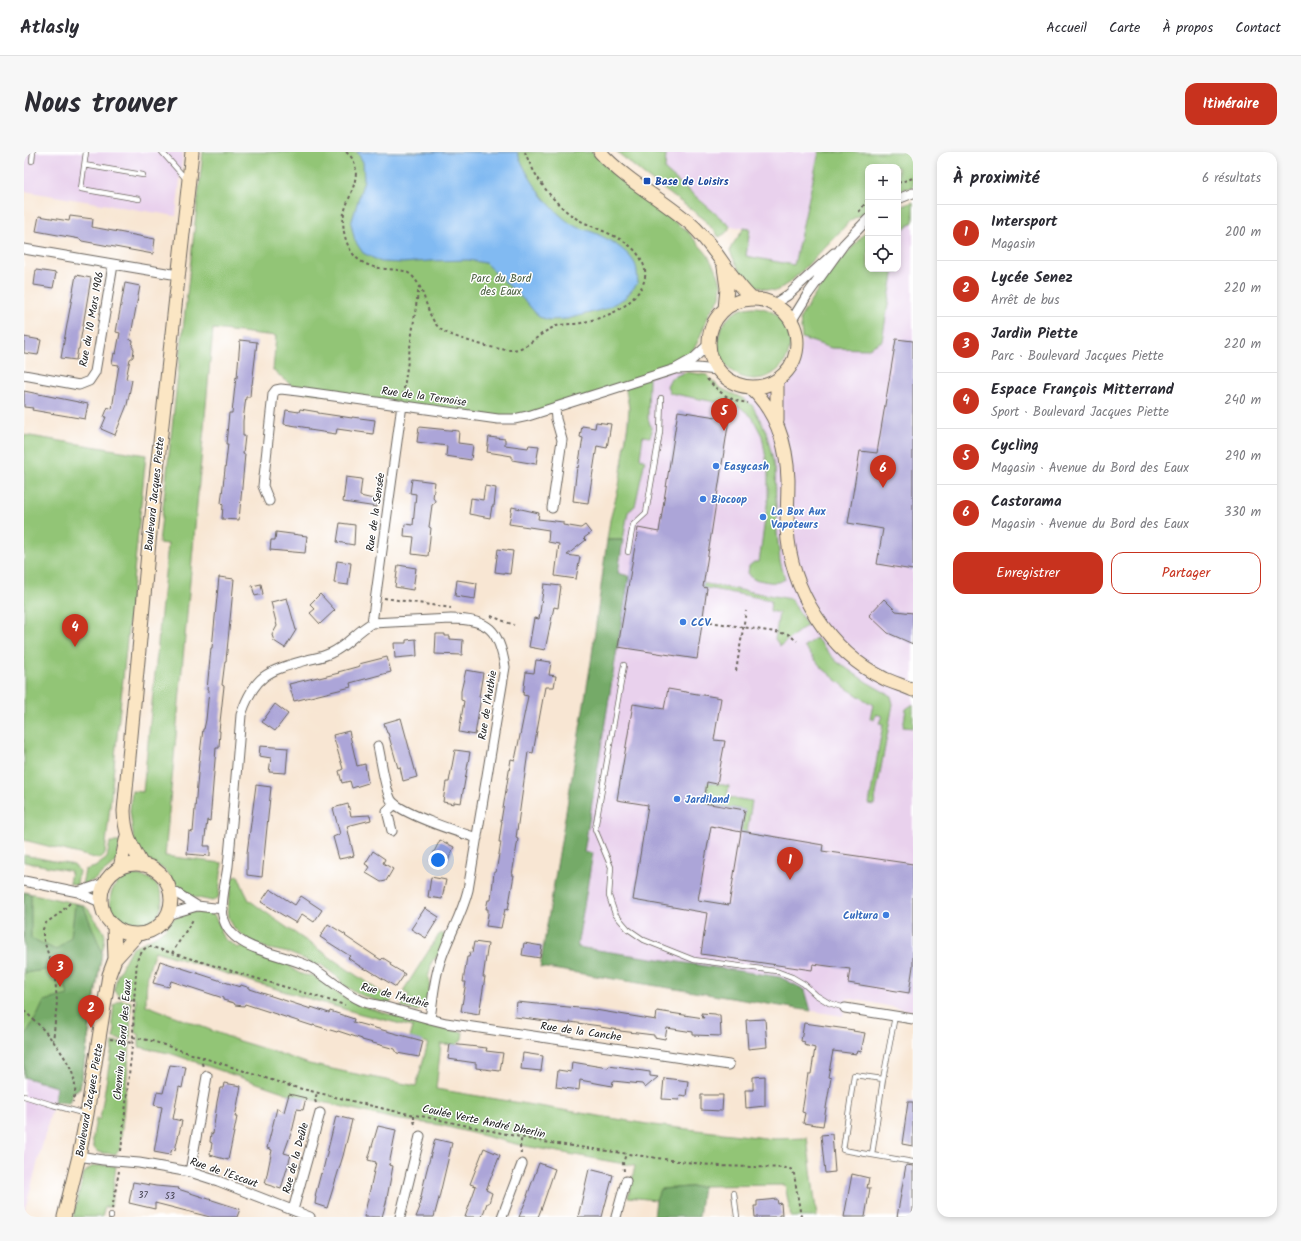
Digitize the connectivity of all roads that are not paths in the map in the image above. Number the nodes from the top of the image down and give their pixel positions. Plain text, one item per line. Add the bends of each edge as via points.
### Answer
1 (33, 152) edge
2 (86, 152) edge
3 (162, 152) edge
4 (192, 152) edge
5 (600, 152) edge
6 (32, 161) dead end
7 (84, 165) junction
8 (143, 175) dead end
9 (188, 181) junction
10 (913, 193) edge
11 (901, 198) edge
12 (138, 199) dead end
13 (865, 222) edge
14 (844, 244) junction
15 (24, 249) edge
16 (113, 264) junction
17 (724, 265) junction
18 (178, 275) junction
19 (752, 299) junction
20 (774, 304) junction
21 (725, 309) junction
22 (792, 320) junction
23 (709, 344) junction
24 (675, 369) junction
25 (718, 370) junction
26 (24, 375) edge
27 (777, 381) junction
28 (750, 387) junction
29 (661, 398) dead end
30 (402, 401) junction
31 (555, 408) junction
32 (777, 427) junction
33 (269, 501) dead end
34 (552, 508) dead end
35 (628, 552) dead end
36 (372, 622) junction
37 (624, 665) dead end
38 (913, 690) edge
39 (378, 746) dead end
40 (395, 804) junction
41 (392, 831) dead end
42 (126, 836) junction
43 (477, 838) junction
44 (142, 865) junction
45 (120, 868) junction
46 (24, 881) edge
47 (106, 883) junction
48 (170, 889) junction
49 (78, 892) junction
50 (102, 903) junction
51 (197, 906) junction
52 (222, 909) junction
53 (167, 915) junction
54 (114, 926) junction
55 (138, 934) junction
56 (115, 959) junction
57 (844, 1008) joint
58 (895, 1016) junction
59 (430, 1019) junction
60 (913, 1019) edge
61 (729, 1065) dead end
62 (207, 1076) dead end
63 (883, 1079) junction
64 (24, 1096) edge
65 (320, 1113) dead end
66 (87, 1114) junction
67 (420, 1136) dead end
68 (872, 1155) junction
69 (79, 1156) junction
70 (913, 1162) edge
71 (522, 1164) road end
72 (190, 1172) junction
73 (626, 1181) road end
74 (734, 1193) dead end
75 (293, 1210) junction
76 (64, 1217) edge
77 (310, 1217) edge
78 (400, 1217) edge
79 (502, 1217) edge
80 (616, 1217) edge
81 (737, 1217) edge

1 - 6 lane
2 - 7 lane
3 - 9 lane
4 - 9 main road, Boulevard Jacques Piette
5 - 17 main road via 615,167 691,225 706,239
7 - 8 lane
7 - 12 lane via 81,189
9 - 18 main road, Boulevard Jacques Piette
10 - 11 street
13 - 14 street
14 - 20 street via 788,295
14 - 22 street
15 - 16 street, Rue du 10 Mars 1906
16 - 18 street, Rue du 10 Mars 1906
16 - 26 street, Rue du 10 Mars 1906 via 94,372 89,381 79,385
17 - 19 main road
17 - 21 main road via 727,288
18 - 42 main road, Boulevard Jacques Piette via 126,782
19 - 20 main road
19 - 21 main road via 738,302
20 - 22 main road
21 - 23 main road via 716,319
22 - 27 main road via 797,334 796,355 792,365
23 - 24 street, Rue de la Ternoise via 694,359
23 - 25 main road via 711,358
24 - 25 street, Rue de la Ternoise
24 - 31 street, Rue de la Ternoise
25 - 28 main road via 730,381
27 - 28 main road via 764,386
27 - 32 main road
28 - 32 main road via 765,403
29 - 35 lane via 660,432 646,513 633,525
30 - 31 street, Rue de la Ternoise via 498,419 514,419
30 - 33 street, Rue de la Ternoise via 276,390 273,394 263,486
30 - 36 street, Rue de la Sensée
31 - 34 street via 562,440
32 - 38 main road via 788,479 789,548 806,600 821,625 851,656 884,679
36 - 43 street, Rue de l'Authie via 465,619 478,621 490,629 498,640 505,667
36 - 52 street, Rue de l'Authie via 330,654 279,668 264,675 246,700 241,715
37 - 57 lane via 595,829 610,867 610,896 615,914 628,929 644,940 694,960 776,971 804,984 829,1003
39 - 40 street via 390,796
40 - 41 street via 387,811
40 - 43 street
42 - 44 main road, Boulevard Jacques Piette
42 - 45 main road, Boulevard Jacques Piette
43 - 59 street, Rue de l'Authie via 465,903 441,958 435,980
44 - 45 main road
44 - 48 main road via 154,869 163,876
45 - 47 main road
46 - 49 street
47 - 49 street
47 - 50 main road
48 - 51 street
48 - 53 main road via 170,908
49 - 50 street
50 - 54 main road via 108,920
51 - 52 street
51 - 53 street
52 - 59 street, Rue de l'Authie via 228,928 249,945 268,954 295,960 364,1002
53 - 55 main road via 149,932
54 - 55 main road
54 - 56 main road, Boulevard Jacques Piette
55 - 56 main road, Boulevard Jacques Piette
56 - 66 main road, Boulevard Jacques Piette via 106,994
57 - 58 street
58 - 60 street
58 - 63 lane
59 - 61 street, Rue de la Canche
62 - 72 street
63 - 68 lane
63 - 68 lane via 854,1075 843,1150
64 - 66 lane
65 - 75 street, Rue de la Deûle
66 - 69 main road, Boulevard Jacques Piette
67 - 78 street
68 - 70 lane
69 - 72 street, Rue de l'Escaut
69 - 76 main road, Boulevard Jacques Piette
71 - 79 street
72 - 75 street, Rue de l'Escaut
73 - 80 street
74 - 81 lane
75 - 77 street, Rue de l'Escaut

